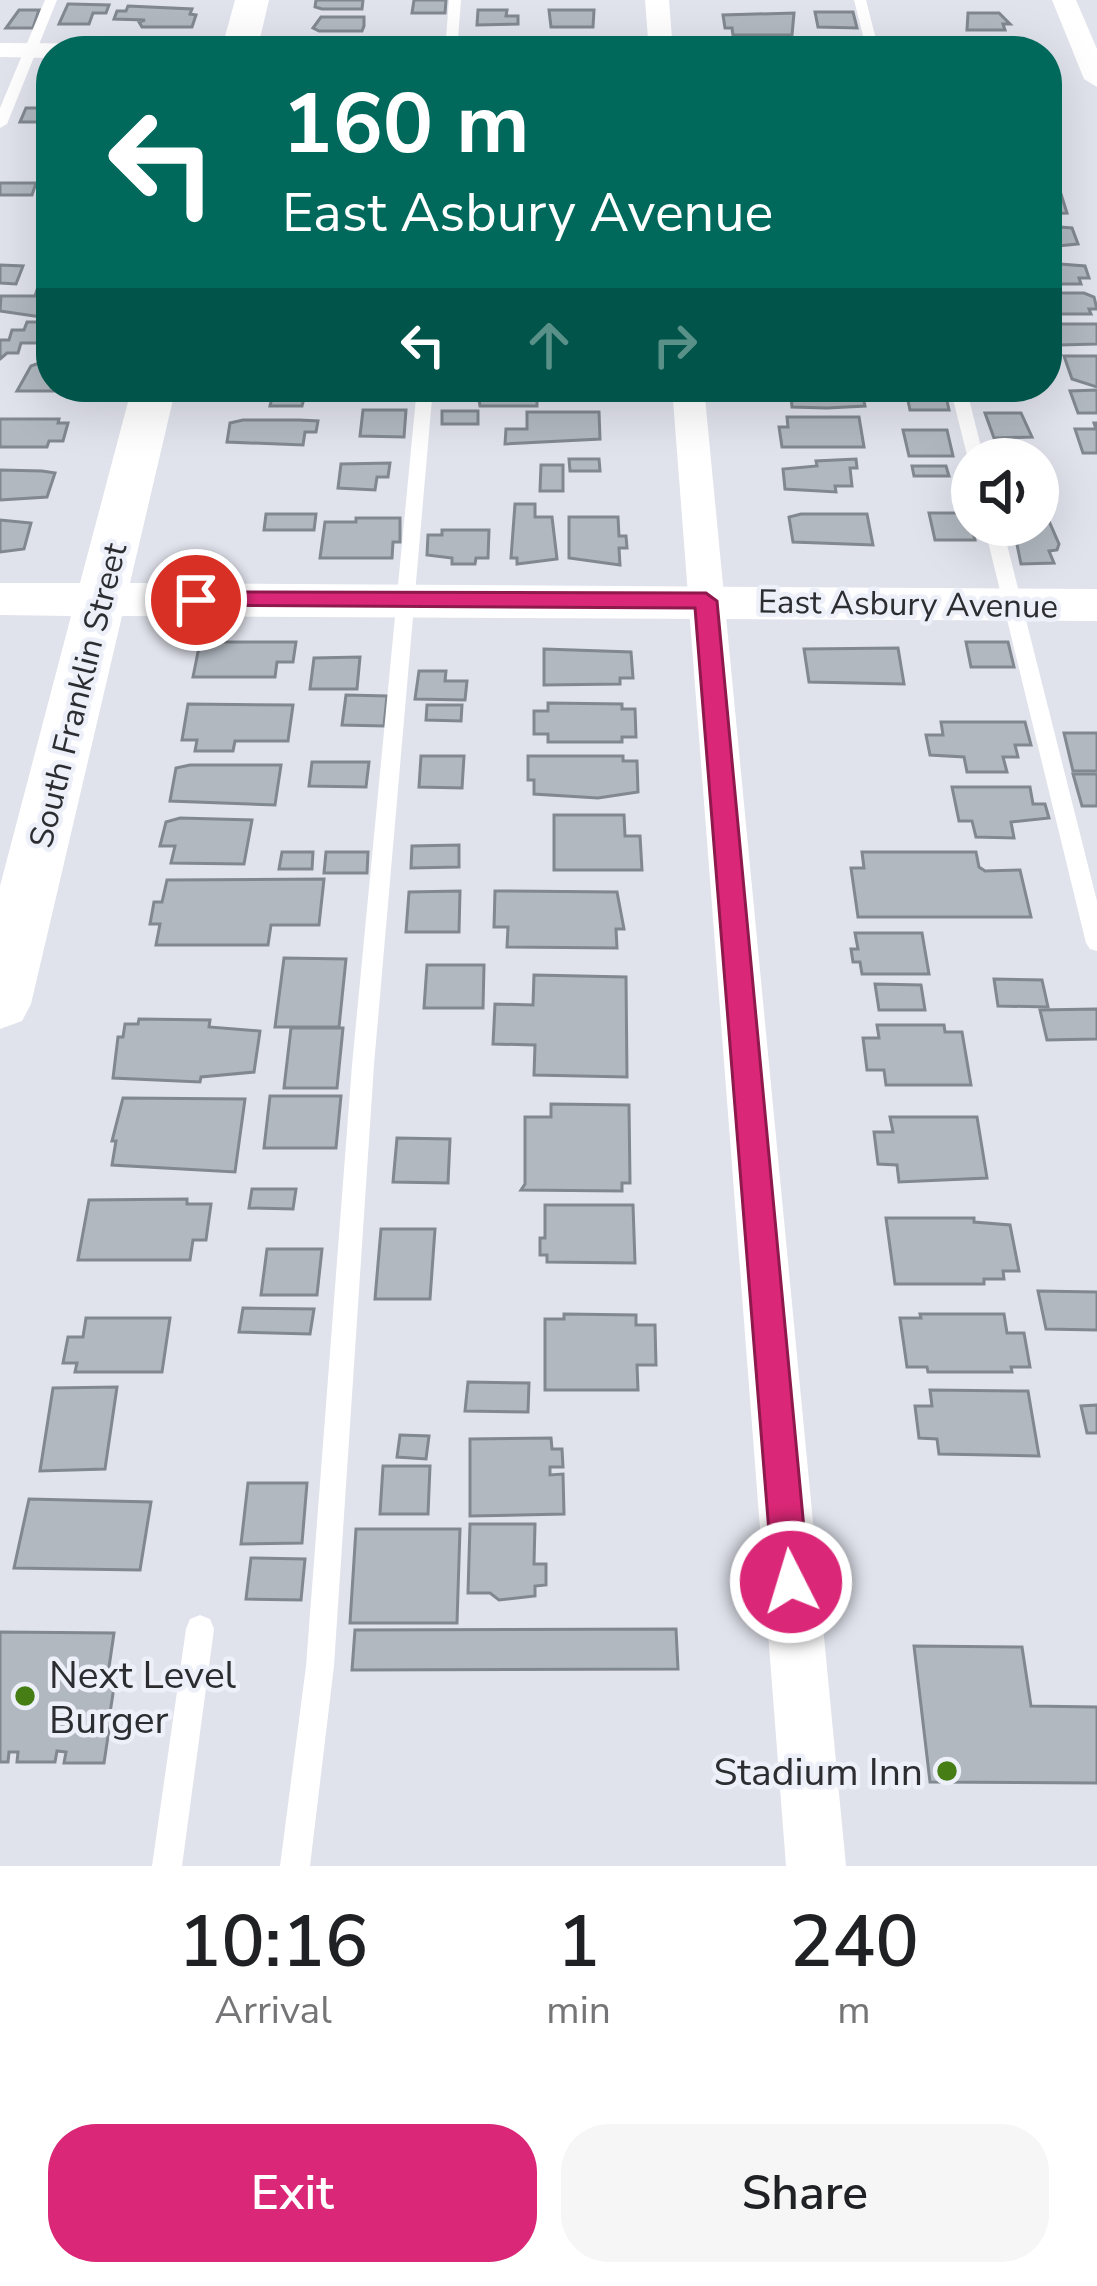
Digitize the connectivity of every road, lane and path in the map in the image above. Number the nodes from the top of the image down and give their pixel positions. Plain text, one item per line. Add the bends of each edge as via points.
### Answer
1 (51, 0) edge
2 (252, 0) edge
3 (455, 0) edge
4 (657, 0) edge
5 (860, 0) edge
6 (1064, 0) edge
7 (37, 36) edge
8 (243, 36) edge
9 (452, 36) edge
10 (660, 36) edge
11 (869, 36) edge
12 (36, 38) edge
13 (0, 50) edge
14 (31, 50) junction
15 (36, 50) edge
16 (1062, 57) edge
17 (1094, 63) edge
18 (0, 124) edge
19 (150, 402) edge
20 (424, 402) edge
21 (689, 402) edge
22 (962, 402) edge
23 (971, 438) edge
24 (998, 546) edge
25 (0, 599) edge
26 (101, 600) junction
27 (409, 600) junction
28 (706, 601) junction
29 (1013, 604) junction
30 (1097, 604) edge
31 (1097, 943) edge
32 (0, 1004) edge
33 (200, 1628) dead end
34 (167, 1866) edge
35 (296, 1866) edge
36 (816, 1866) edge

1 - 7 lane
2 - 8 street
3 - 9 lane
4 - 10 street
5 - 11 lane
6 - 17 street
12 - 14 lane
13 - 14 street
14 - 15 street
14 - 18 lane
16 - 17 street
19 - 26 street, South Franklin Street
20 - 27 lane
21 - 28 street
22 - 23 lane
24 - 29 lane
25 - 26 street, East Asbury Avenue
26 - 27 street, East Asbury Avenue
26 - 32 street, South Franklin Street
27 - 28 street, East Asbury Avenue
27 - 35 lane via 363,1065 320,1666
28 - 29 street, East Asbury Avenue
28 - 36 street
29 - 30 street, East Asbury Avenue
29 - 31 lane
33 - 34 lane

